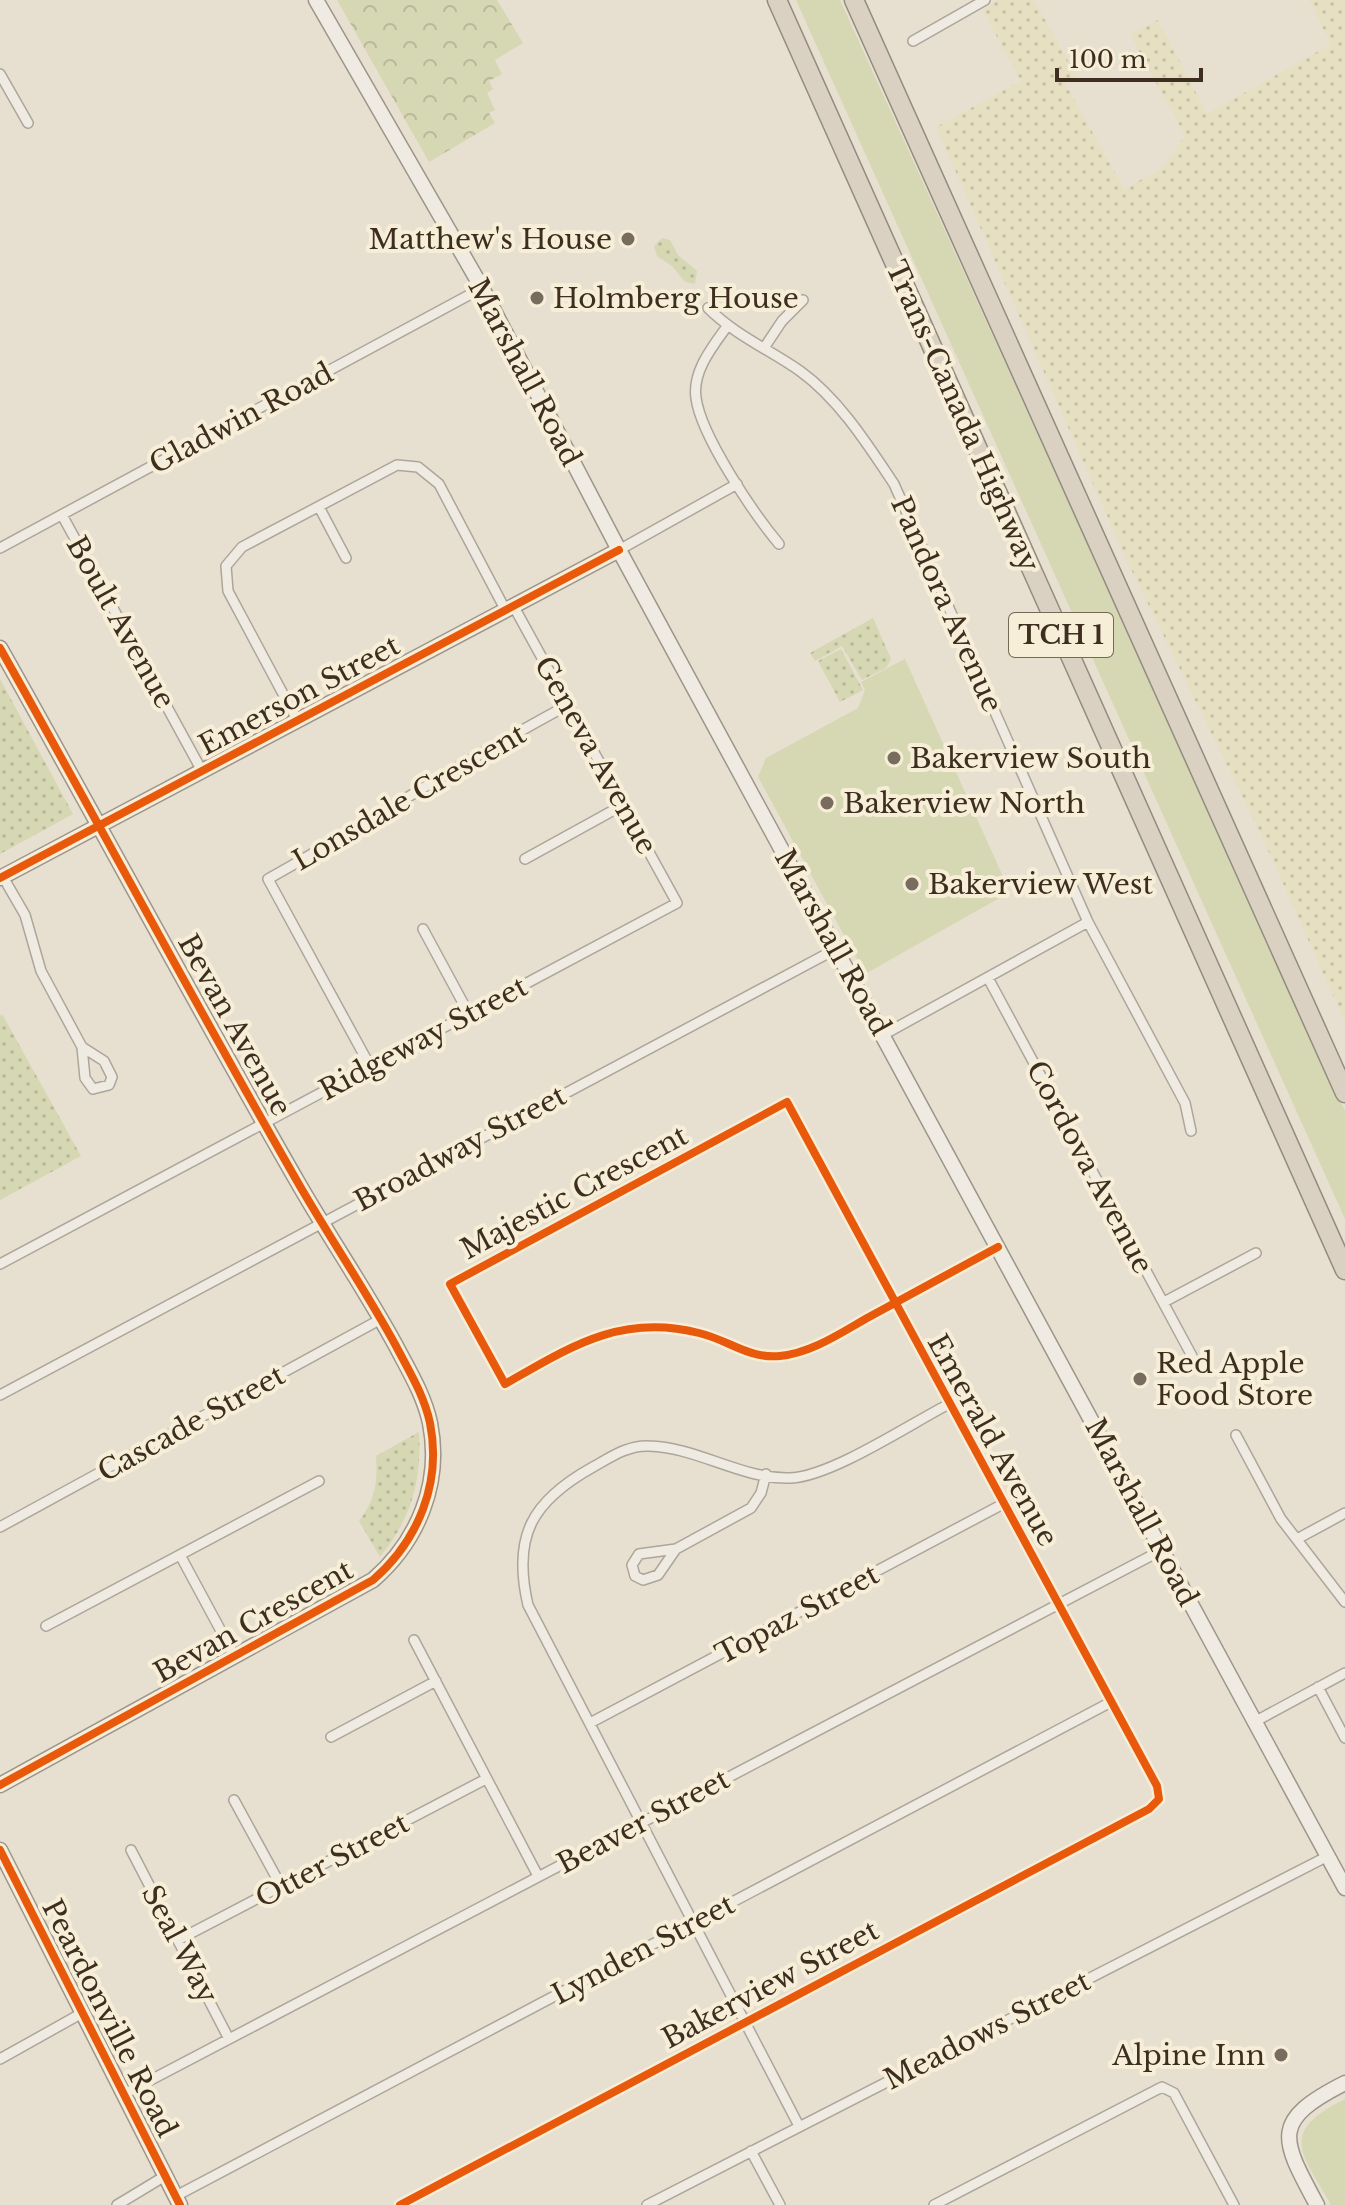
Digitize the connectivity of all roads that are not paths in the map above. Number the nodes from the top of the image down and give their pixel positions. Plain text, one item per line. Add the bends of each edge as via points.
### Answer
1 (316, 0) edge
2 (777, 0) edge
3 (854, 0) edge
4 (985, 0) edge
5 (913, 41) dead end
6 (0, 74) edge
7 (28, 123) dead end
8 (482, 288) junction
9 (803, 300) dead end
10 (708, 308) dead end
11 (728, 325) junction
12 (764, 348) junction
13 (737, 484) junction
14 (319, 507) junction
15 (62, 515) junction
16 (779, 544) dead end
17 (0, 548) edge
18 (619, 550) junction
19 (346, 558) dead end
20 (510, 609) junction
21 (0, 648) edge
22 (568, 705) junction
23 (297, 720) junction
24 (202, 771) junction
25 (623, 805) junction
26 (100, 825) junction
27 (525, 859) dead end
28 (2, 877) edge
29 (677, 903) joint
30 (1088, 922) junction
31 (423, 929) dead end
32 (836, 949) junction
33 (988, 978) junction
34 (469, 1014) junction
35 (883, 1035) junction
36 (82, 1047) junction
37 (370, 1066) junction
38 (1345, 1093) edge
39 (787, 1102) joint
40 (264, 1123) junction
41 (1191, 1131) dead end
42 (322, 1222) junction
43 (998, 1247) junction
44 (1256, 1253) dead end
45 (0, 1264) edge
46 (1345, 1270) edge
47 (1164, 1302) junction
48 (893, 1304) junction
49 (381, 1319) junction
50 (1192, 1356) dead end
51 (0, 1395) edge
52 (949, 1404) junction
53 (430, 1423) joint
54 (1236, 1435) dead end
55 (766, 1474) junction
56 (319, 1481) dead end
57 (1003, 1504) junction
58 (1345, 1513) edge
59 (0, 1527) edge
60 (1297, 1539) junction
61 (676, 1549) junction
62 (1162, 1550) junction
63 (180, 1555) junction
64 (1345, 1602) edge
65 (1057, 1603) junction
66 (46, 1626) dead end
67 (414, 1640) dead end
68 (235, 1657) junction
69 (1345, 1673) edge
70 (436, 1681) junction
71 (1318, 1687) junction
72 (1111, 1702) junction
73 (1256, 1721) junction
74 (590, 1723) junction
75 (331, 1737) dead end
76 (1345, 1738) edge
77 (23, 1772) junction
78 (0, 1774) edge
79 (486, 1779) junction
80 (0, 1785) edge
81 (1159, 1799) joint
82 (234, 1800) dead end
83 (640, 1822) junction
84 (0, 1850) edge
85 (131, 1850) dead end
86 (1328, 1856) junction
87 (538, 1876) junction
88 (281, 1886) junction
89 (1345, 1888) edge
90 (692, 1923) junction
91 (178, 1940) junction
92 (84, 2012) junction
93 (745, 2022) junction
94 (229, 2039) junction
95 (0, 2059) edge
96 (1345, 2083) edge
97 (124, 2094) junction
98 (799, 2126) junction
99 (751, 2151) junction
100 (165, 2176) junction
101 (178, 2200) edge
102 (651, 2204) edge
103 (117, 2205) edge
104 (400, 2205) edge
105 (780, 2205) edge
106 (934, 2205) edge
107 (1234, 2205) edge
108 (1317, 2205) edge

1 - 8 main road, Marshall Road
2 - 46 highway, Trans-Canada Highway / TCH 1
3 - 38 highway, TCH 1
4 - 5 street
6 - 7 street
8 - 15 street, Gladwin Road
8 - 18 main road, Marshall Road
9 - 12 street
10 - 11 street, Pandora Avenue
11 - 12 street, Pandora Avenue
11 - 13 street via 698,375 696,398
12 - 30 street, Pandora Avenue via 824,393 894,484
13 - 16 street
13 - 18 street, Emerson Street
14 - 19 street
14 - 20 street, Geneva Avenue via 397,465 418,467 439,484
14 - 23 street, Geneva Avenue via 242,547 233,554 224,578
15 - 17 street, Gladwin Road
15 - 24 street, Boult Avenue
18 - 20 main road, Emerson Street
18 - 32 main road, Marshall Road
20 - 22 street, Geneva Avenue
20 - 23 main road, Emerson Street
21 - 26 main road, Bevan Avenue
22 - 25 street, Geneva Avenue
22 - 37 street, Lonsdale Crescent via 268,879
23 - 24 main road, Emerson Street
24 - 26 main road, Emerson Street
25 - 27 street
25 - 29 street, Geneva Avenue
26 - 28 main road, Emerson Street
26 - 40 main road, Bevan Avenue
28 - 36 street via 25,915 41,971
29 - 34 street, Ridgeway Street
30 - 33 street
30 - 41 street, Pandora Avenue via 1185,1103
31 - 34 street
32 - 35 main road, Marshall Road
32 - 42 street, Broadway Street
33 - 35 street
33 - 47 street, Cordova Avenue
34 - 37 street, Ridgeway Street
35 - 43 main road, Marshall Road
36 - 36 street via 88,1083 93,1089 109,1085 112,1077 104,1061
37 - 40 street, Ridgeway Street
39 - 48 street, Emerald Avenue
39 - 48 street, Majestic Crescent via 450,1284 505,1384 583,1340 625,1328 702,1333 749,1355 781,1356 809,1349
40 - 42 main road, Bevan Avenue
40 - 45 street, Ridgeway Street
42 - 49 main road, Bevan Avenue
42 - 51 street, Broadway Street
43 - 48 street, Majestic Crescent
43 - 62 main road, Marshall Road
44 - 47 street
47 - 50 street, Cordova Avenue
48 - 52 street, Emerald Avenue
49 - 53 main road, Bevan Avenue via 419,1389
49 - 59 street, Cascade Street
52 - 55 street via 823,1470 791,1478
52 - 57 street, Emerald Avenue
53 - 68 main road, Bevan Crescent via 431,1485 422,1514 396,1556 359,1589
54 - 60 street
55 - 61 street via 751,1508
55 - 74 street via 680,1452 636,1447 566,1482 539,1507 523,1541 521,1573 528,1605
56 - 63 street
57 - 65 street, Emerald Avenue
57 - 74 street, Topaz Street
58 - 60 street
60 - 64 street
61 - 61 street via 639,1554 632,1565 635,1576 643,1580 658,1575
62 - 65 street, Beaver Street
62 - 73 main road, Marshall Road
63 - 66 street
63 - 68 street
65 - 72 street, Emerald Avenue
65 - 83 street, Beaver Street
67 - 70 street
68 - 77 main road, Bevan Crescent
69 - 71 street
70 - 75 street
70 - 79 street
71 - 73 street
71 - 76 street
72 - 81 street, Emerald Avenue
72 - 90 street, Lynden Street
73 - 86 main road, Marshall Road
74 - 83 street
77 - 78 main road
77 - 80 main road, Bevan Crescent
79 - 87 street
79 - 88 street, Otter Street
81 - 93 street, Bakerview Street via 1149,1809
82 - 88 street
83 - 87 street, Beaver Street
83 - 90 street
84 - 92 main road, Peardonville Road
85 - 91 street, Seal Way
86 - 89 main road, Marshall Road
86 - 98 street, Meadows Street
87 - 94 street, Beaver Street
88 - 91 street, Otter Street
90 - 93 street
90 - 101 street, Lynden Street
91 - 94 street, Seal Way
92 - 95 street
92 - 97 main road, Peardonville Road
93 - 98 street
93 - 104 street, Bakerview Street
94 - 97 street, Beaver Street
96 - 108 main road via 1304,2106 1292,2121 1288,2143
97 - 100 main road, Peardonville Road
98 - 99 street, Meadows Street
99 - 102 street, Meadows Street
99 - 105 street
100 - 101 main road, Peardonville Road
100 - 103 street
106 - 107 street via 1157,2089 1169,2089 1177,2097

